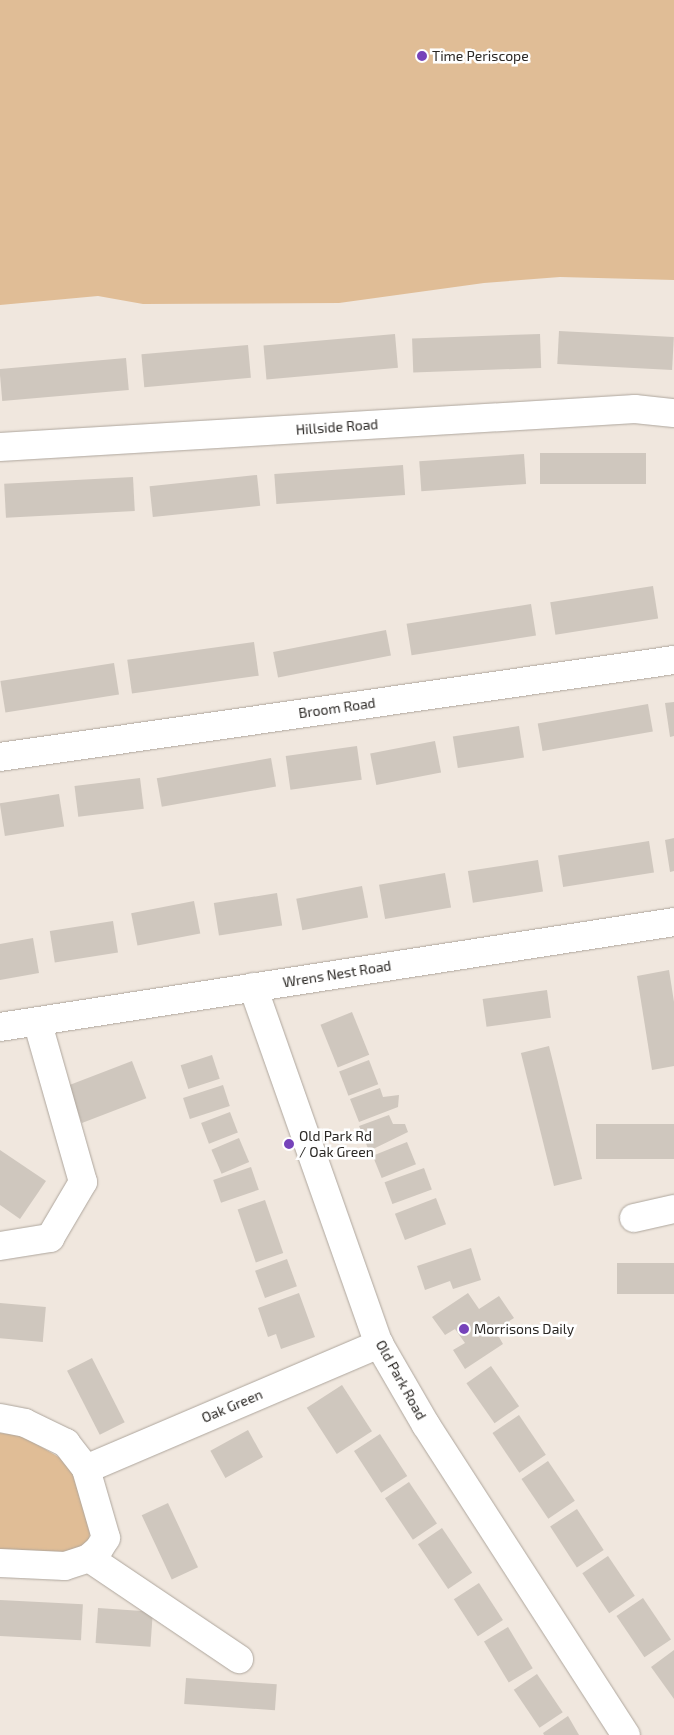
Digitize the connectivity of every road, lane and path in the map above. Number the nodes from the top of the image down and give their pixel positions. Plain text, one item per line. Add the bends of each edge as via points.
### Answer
1 (674, 413) edge
2 (0, 447) edge
3 (674, 660) edge
4 (0, 757) edge
5 (674, 922) edge
6 (253, 987) junction
7 (36, 1021) junction
8 (0, 1027) edge
9 (674, 1209) edge
10 (634, 1218) dead end
11 (0, 1246) edge
12 (379, 1344) junction
13 (0, 1418) edge
14 (86, 1469) junction
15 (89, 1558) junction
16 (0, 1563) edge
17 (239, 1659) dead end
18 (626, 1735) edge

1 - 2 street, Hillside Road via 635,410
3 - 4 street, Broom Road
5 - 6 street, Wrens Nest Road
6 - 7 street, Wrens Nest Road
6 - 12 street, Old Park Road
7 - 8 street, Wrens Nest Road
7 - 11 street via 83,1182 50,1238
9 - 10 street
12 - 14 street, Oak Green
12 - 18 street, Old Park Road via 426,1425
13 - 14 street via 25,1424 66,1443
14 - 15 street via 106,1538
15 - 16 street via 65,1566
15 - 17 street

